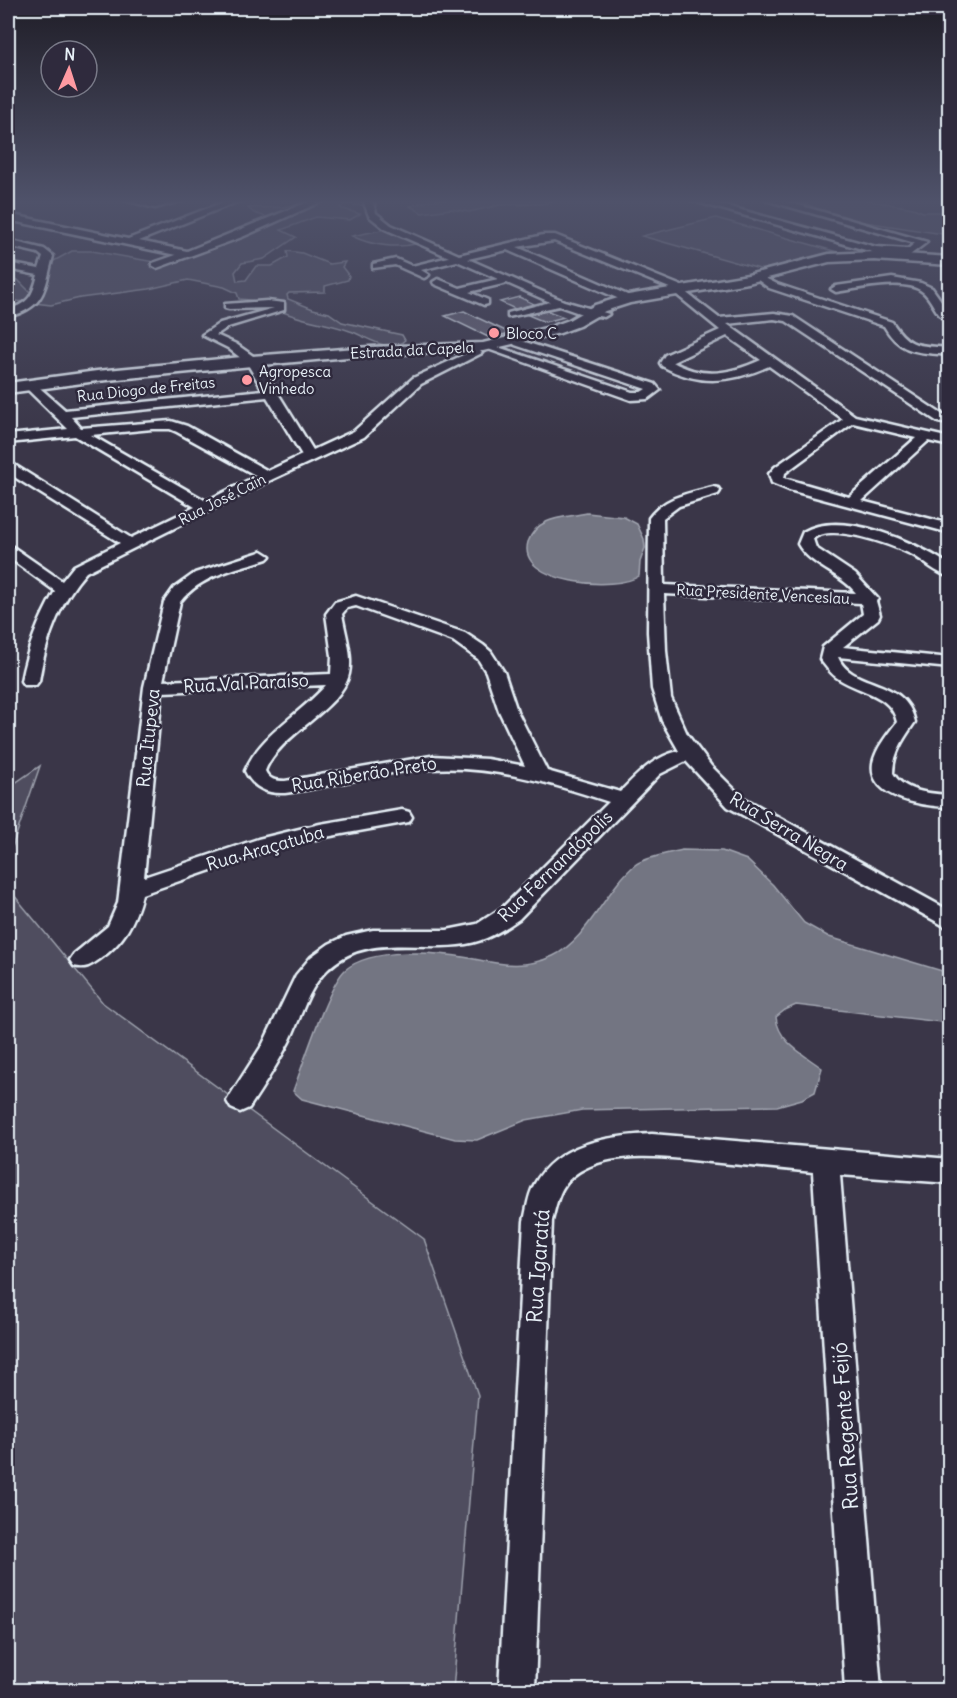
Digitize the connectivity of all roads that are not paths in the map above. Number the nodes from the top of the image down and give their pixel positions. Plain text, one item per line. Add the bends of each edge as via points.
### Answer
1 (41, 279) edge
2 (412, 279) edge
3 (583, 279) edge
4 (653, 279) edge
5 (747, 279) edge
6 (432, 280) junction
7 (509, 280) joint
8 (763, 280) joint
9 (423, 288) dead end
10 (707, 289) junction
11 (836, 289) dead end
12 (680, 291) junction
13 (478, 299) junction
14 (628, 299) junction
15 (451, 300) dead end
16 (560, 303) junction
17 (463, 304) dead end
18 (229, 306) dead end
19 (699, 307) junction
20 (8, 314) edge
21 (591, 314) junction
22 (512, 315) dead end
23 (950, 320) edge
24 (717, 322) junction
25 (728, 331) junction
26 (519, 344) junction
27 (494, 349) junction
28 (950, 352) edge
29 (460, 356) junction
30 (770, 361) junction
31 (253, 364) junction
32 (31, 387) junction
33 (8, 388) edge
34 (8, 393) edge
35 (270, 393) junction
36 (62, 414) junction
37 (946, 418) edge
38 (851, 419) junction
39 (901, 431) junction
40 (77, 432) junction
41 (926, 436) junction
42 (8, 439) edge
43 (950, 442) edge
44 (310, 457) junction
45 (8, 468) edge
46 (268, 476) junction
47 (713, 491) dead end
48 (853, 501) junction
49 (206, 507) junction
50 (950, 513) edge
51 (943, 527) edge
52 (131, 544) junction
53 (8, 550) edge
54 (262, 556) dead end
55 (950, 572) edge
56 (63, 589) junction
57 (656, 589) junction
58 (870, 599) junction
59 (829, 651) junction
60 (950, 663) edge
61 (339, 679) junction
62 (30, 681) dead end
63 (153, 687) junction
64 (690, 754) junction
65 (539, 775) junction
66 (623, 800) junction
67 (950, 801) edge
68 (402, 817) dead end
69 (132, 890) junction
70 (950, 921) edge
71 (82, 960) dead end
72 (240, 1101) dead end
73 (826, 1162) junction
74 (950, 1171) edge
75 (517, 1690) edge
76 (863, 1690) edge

1 - 20 street via 32,303
2 - 6 street
3 - 14 street
4 - 12 street
5 - 12 main road, Estrada da Capela
6 - 7 street
6 - 9 street
6 - 13 street
7 - 16 street
8 - 10 main road, Estrada da Capela
8 - 28 street via 888,324 897,339 910,347
10 - 12 main road, Estrada da Capela
10 - 19 street via 693,296
11 - 23 street via 892,282 917,285 928,290
12 - 14 main road, Estrada da Capela
12 - 19 street
12 - 21 main road, Estrada da Capela
13 - 15 street
13 - 17 street
14 - 21 main road, Estrada da Capela
16 - 21 street
16 - 22 street
18 - 31 street via 277,304 281,308 224,325 208,335 232,346
19 - 24 street
21 - 26 main road, Estrada da Capela via 561,332
21 - 29 main road, Estrada da Capela via 546,332
24 - 25 street
24 - 37 street via 789,318
25 - 30 street
25 - 30 street via 669,357 666,363 698,376 722,377 738,375
26 - 27 main road, Estrada da Capela
26 - 27 street via 654,390 644,396 631,396
27 - 29 main road, Estrada da Capela
29 - 31 main road, Estrada da Capela via 394,354
29 - 44 street, Rua José Cain via 417,381 359,434
30 - 38 street
31 - 32 main road, Estrada da Capela
31 - 35 street
32 - 33 main road, Estrada da Capela
32 - 34 main road, Estrada da Capela
32 - 36 street
35 - 36 street, Rua Diogo de Freitas
35 - 44 street
36 - 40 street
37 - 39 street
38 - 39 street
38 - 48 street via 780,470 776,477 794,487
39 - 41 street
40 - 42 street
40 - 46 street via 171,425
40 - 49 street
41 - 43 street
41 - 48 street
44 - 46 street, Rua José Cain
45 - 52 street
46 - 49 street, Rua José Cain
47 - 57 street, Rua Serra Negra via 660,511 656,518
48 - 51 street
49 - 52 street, Rua José Cain
50 - 51 street
52 - 56 street, Rua José Cain via 80,569
53 - 56 street
54 - 63 street, Rua Itupeva via 206,573 178,591 172,602
55 - 58 street via 902,545 849,530 824,528 808,535 806,547 856,582
56 - 62 street, Rua José Cain via 32,664
57 - 58 street, Rua Presidente Venceslau
57 - 64 street, Rua Serra Negra via 656,652 661,693
58 - 59 street via 872,615
59 - 60 street
59 - 67 street via 832,666 840,673 893,698 907,714 882,765 891,783 916,797
61 - 63 street, Rua Val Paraíso
61 - 65 street via 334,614 341,605 356,601 368,604 459,638 485,656 495,672 508,711
61 - 65 street, Rua Riberão Preto via 261,757 256,764 258,778 276,787 287,787 443,761
63 - 69 street, Rua Itupeva
64 - 66 street, Rua Fernandópolis via 653,770
64 - 70 street, Rua Serra Negra via 710,781 735,802
65 - 66 street, Rua Riberão Preto
66 - 72 street, Rua Fernandópolis via 511,913 494,925 469,936 388,935 360,941 336,950 319,963 300,985 276,1042
68 - 69 street, Rua Araçatuba via 258,846
69 - 71 street, Rua Itupeva via 119,929 110,941
73 - 74 street, Rua Igaratá
73 - 75 street, Rua Igaratá via 652,1145 620,1147 591,1154 563,1168 545,1191 538,1221
73 - 76 street, Rua Regente Feijó

